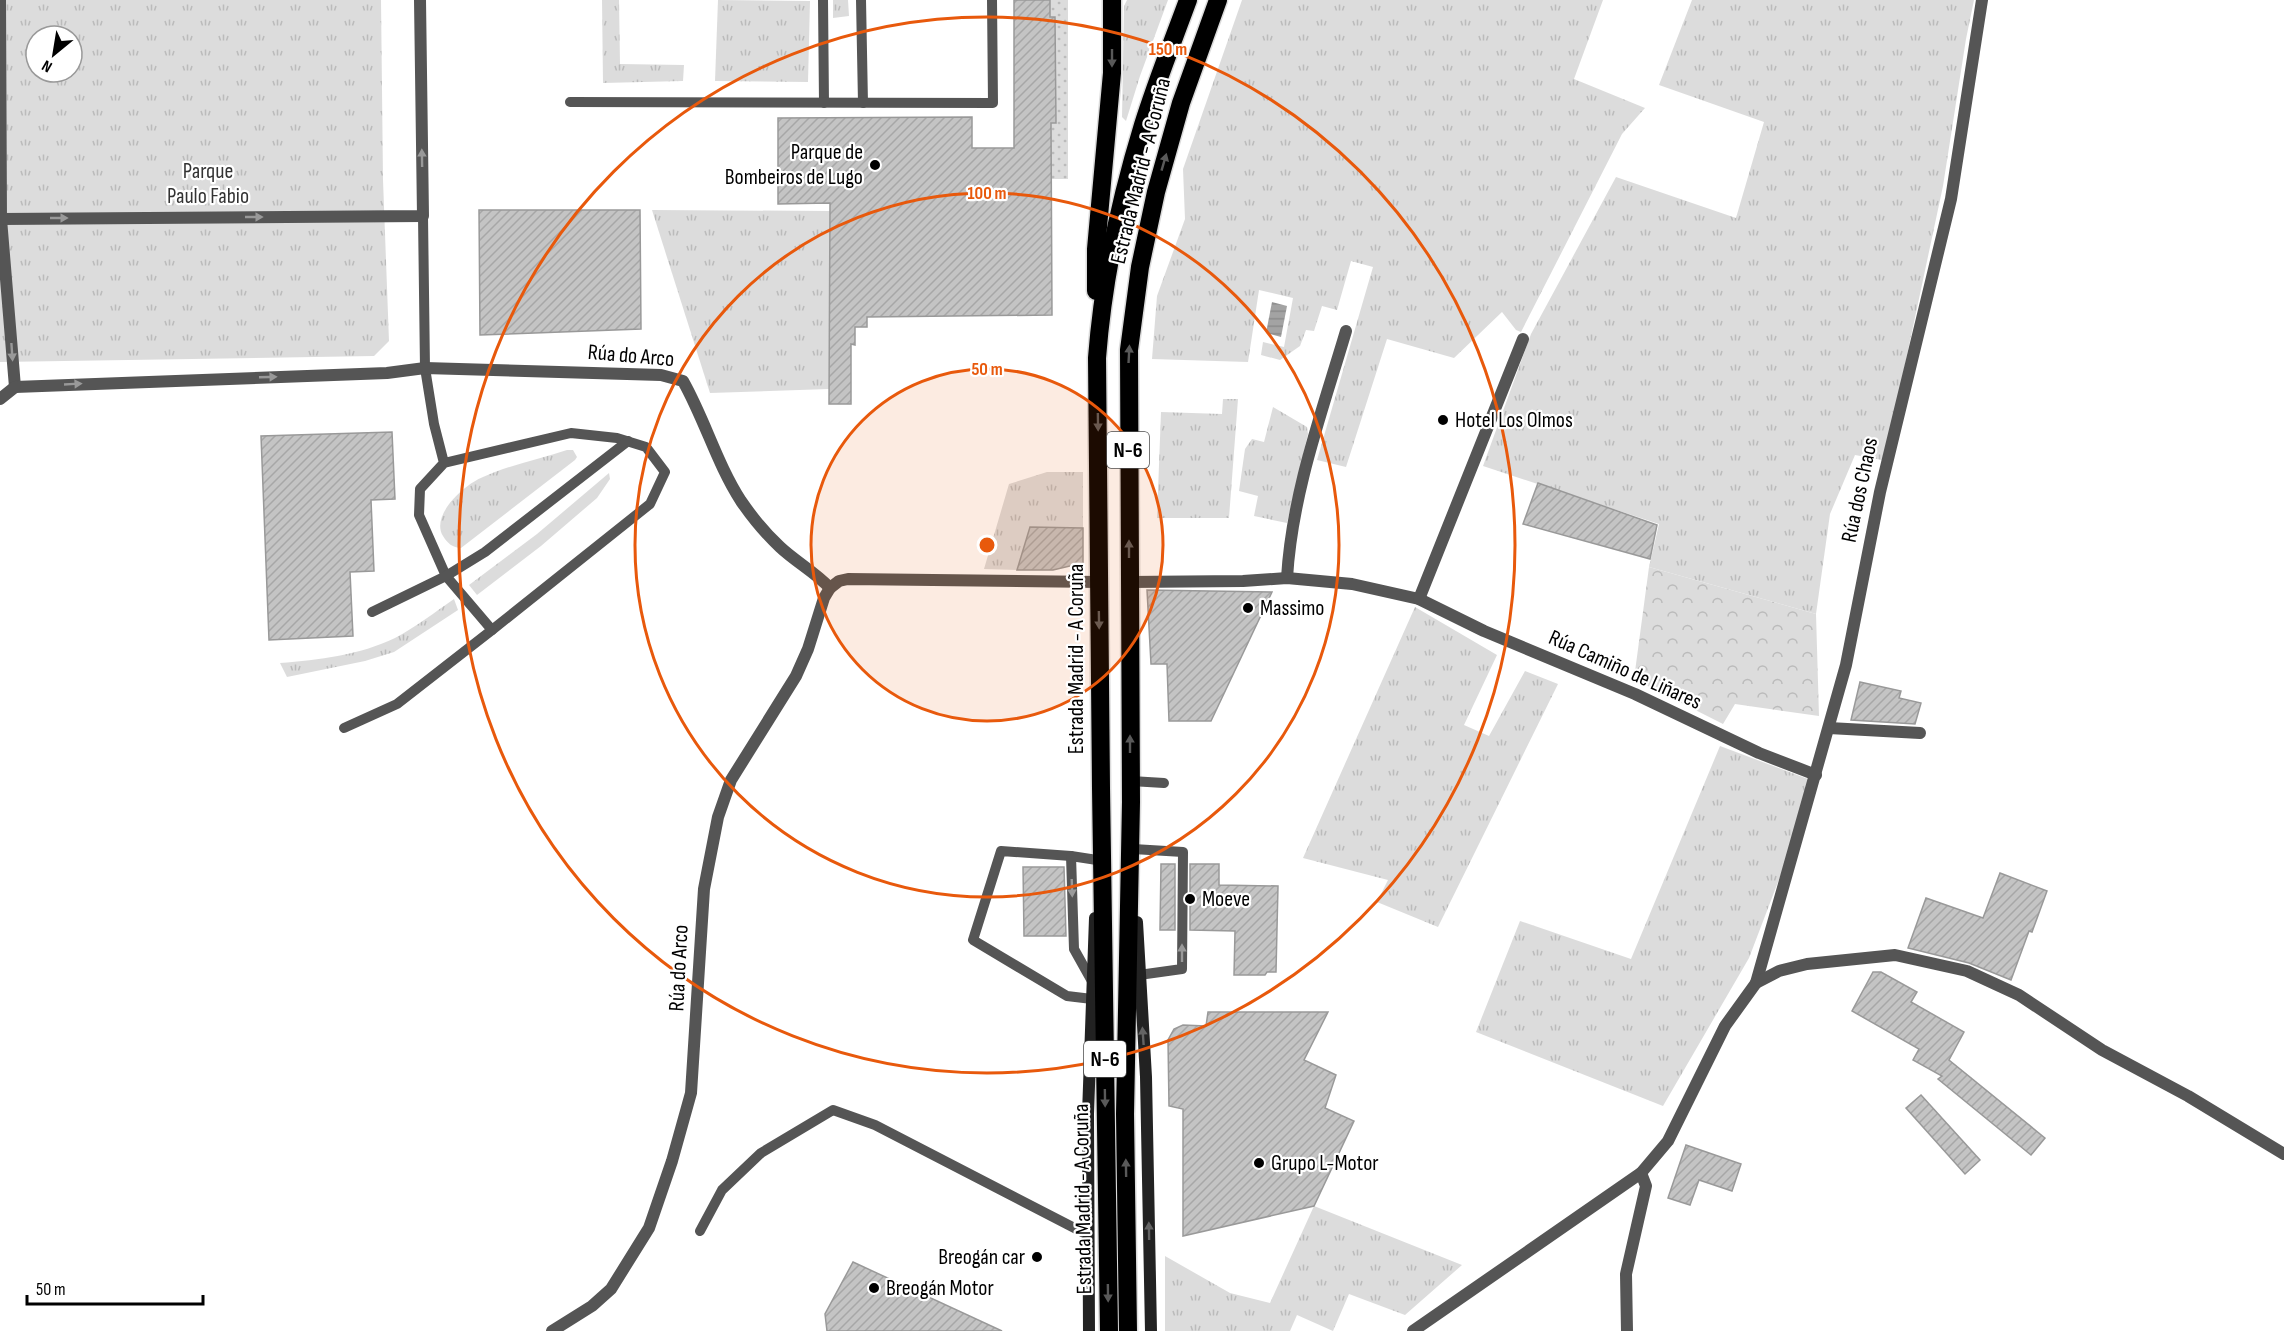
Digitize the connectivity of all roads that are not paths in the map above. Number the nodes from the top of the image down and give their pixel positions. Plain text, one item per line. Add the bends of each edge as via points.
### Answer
1 (0, 0) edge
2 (420, 0) edge
3 (823, 0) edge
4 (861, 0) edge
5 (992, 0) edge
6 (1112, 0) edge
7 (1188, 0) edge
8 (1218, 0) edge
9 (1982, 0) edge
10 (570, 102) dead end
11 (824, 103) junction
12 (862, 103) junction
13 (423, 216) junction
14 (1, 219) edge
15 (1100, 321) junction
16 (1346, 331) dead end
17 (1524, 339) dead end
18 (425, 368) junction
19 (15, 387) junction
20 (0, 399) edge
21 (628, 441) junction
22 (444, 463) junction
23 (446, 576) junction
24 (1287, 578) junction
25 (1099, 582) junction
26 (1129, 582) junction
27 (830, 588) junction
28 (1419, 599) junction
29 (372, 612) dead end
30 (492, 630) junction
31 (344, 728) dead end
32 (1829, 728) junction
33 (1920, 733) dead end
34 (1816, 775) junction
35 (1131, 782) junction
36 (1164, 783) dead end
37 (1101, 788) junction
38 (1131, 802) junction
39 (1132, 849) junction
40 (1071, 856) junction
41 (1096, 860) junction
42 (1139, 975) junction
43 (1093, 983) junction
44 (1756, 983) junction
45 (1092, 999) junction
46 (2284, 1154) edge
47 (1641, 1173) junction
48 (700, 1231) dead end
49 (1088, 1235) junction
50 (552, 1331) edge
51 (1089, 1331) edge
52 (1109, 1331) edge
53 (1128, 1331) edge
54 (1151, 1331) edge
55 (1413, 1331) edge
56 (1627, 1331) edge

1 - 14 street
13 -> 2 street
3 - 11 lane
4 - 12 lane
5 - 12 lane via 993,103
6 -> 15 highway, N-6 via 1112,73 1096,249
7 - 15 highway, Estrada Madrid - A Coruña / N-6 via 1134,155
26 -> 8 highway, Estrada Madrid - A Coruña / N-6 via 1127,386 1133,313 1156,192 1181,103
9 - 32 street, Rúa dos Chaos via 1950,199
10 - 11 lane
11 - 12 lane
14 -> 13 street
13 - 18 lane
14 -> 19 street
15 -> 25 highway, Estrada Madrid - A Coruña / N-6
16 - 24 street via 1299,488
17 - 28 street
19 -> 18 street, Rúa do Arco via 387,373
18 - 22 lane
18 - 27 street, Rúa do Arco via 661,375 682,381 741,502 779,547
19 - 20 street
21 - 22 lane via 571,433
21 - 23 lane via 485,552
21 - 30 lane via 646,447 665,472 650,504
22 - 23 lane via 420,489 419,515
23 - 29 lane
23 - 30 lane
24 - 26 street, Rúa Camiño de Liñares
24 - 28 street, Rúa Camiño de Liñares via 1352,584
25 - 27 street via 848,579
25 -> 37 highway, Estrada Madrid - A Coruña / N-6
35 -> 26 highway, Estrada Madrid - A Coruña / N-6
27 - 50 street, Rúa do Arco via 796,676 731,780 718,817 704,889 691,1093 649,1228 611,1289
28 - 34 street, Rúa Camiño de Liñares
30 - 31 lane via 397,704
32 - 33 street
32 - 34 street, Rúa dos Chaos
34 - 44 street, Rúa dos Chaos
35 - 36 lane
35 - 38 highway, Estrada Madrid - A Coruña / N-6
37 - 41 main road
37 -> 52 highway, Estrada Madrid - A Coruña / N-6
38 - 39 main road
53 -> 38 highway, Estrada Madrid - A Coruña / N-6 via 1125,1114
39 - 42 main road
42 -> 39 lane via 1182,969 1183,852
40 - 41 lane
40 -> 43 lane via 1074,950
40 - 45 lane via 1000,851 973,940 1067,996
41 - 43 main road
54 -> 42 main road via 1146,1077
43 - 45 main road
44 - 46 street via 1779,971 1808,964 1895,955 1967,971 2019,995 2102,1050 2188,1095
44 - 47 street via 1725,1026 1668,1141
45 - 49 main road
47 - 55 street
47 - 56 street via 1646,1186 1626,1274
48 - 49 lane via 722,1190 761,1153 833,1110 875,1125
49 - 51 main road

